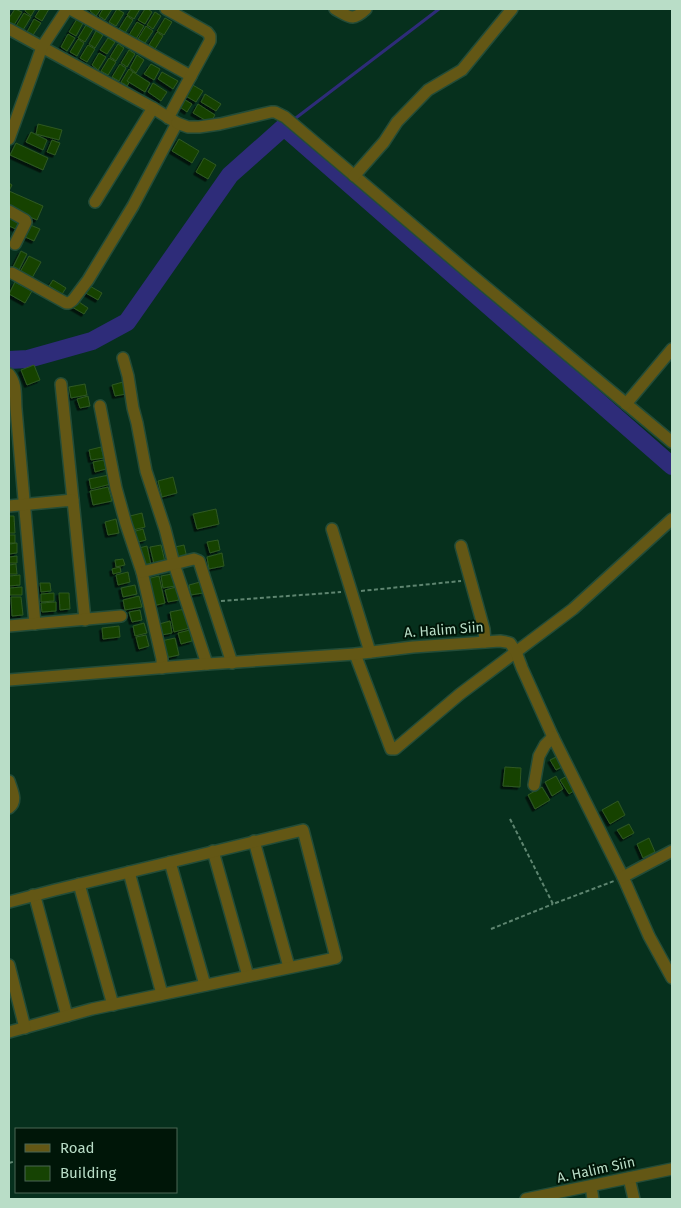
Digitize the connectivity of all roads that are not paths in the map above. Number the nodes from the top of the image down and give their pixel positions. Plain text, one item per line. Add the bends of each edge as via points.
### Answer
1 (69, 9) edge
2 (166, 9) edge
3 (335, 9) edge
4 (366, 9) edge
5 (512, 9) edge
6 (9, 30) edge
7 (42, 47) junction
8 (191, 76) junction
9 (153, 108) junction
10 (173, 120) junction
11 (9, 139) edge
12 (354, 176) junction
13 (95, 202) dead end
14 (9, 211) edge
15 (15, 244) dead end
16 (12, 273) dead end
17 (672, 349) edge
18 (123, 358) dead end
19 (9, 374) edge
20 (61, 384) dead end
21 (626, 404) junction
22 (100, 406) dead end
23 (672, 442) edge
24 (73, 500) junction
25 (25, 504) junction
26 (9, 506) edge
27 (672, 519) edge
28 (332, 529) dead end
29 (461, 546) dead end
30 (174, 564) junction
31 (142, 572) junction
32 (120, 616) dead end
33 (84, 620) junction
34 (35, 624) junction
35 (9, 626) edge
36 (485, 636) junction
37 (370, 652) junction
38 (516, 652) junction
39 (355, 654) junction
40 (232, 663) junction
41 (207, 664) junction
42 (162, 668) junction
43 (9, 680) edge
44 (553, 737) junction
45 (9, 781) edge
46 (534, 785) dead end
47 (9, 808) edge
48 (254, 841) junction
49 (212, 851) junction
50 (672, 851) edge
51 (170, 862) junction
52 (129, 872) junction
53 (623, 877) junction
54 (79, 884) junction
55 (33, 895) junction
56 (9, 902) edge
57 (9, 965) edge
58 (289, 968) junction
59 (248, 976) junction
60 (672, 978) edge
61 (205, 985) junction
62 (162, 994) junction
63 (113, 1005) junction
64 (67, 1016) junction
65 (25, 1028) junction
66 (9, 1032) edge
67 (672, 1169) edge
68 (630, 1180) junction
69 (591, 1186) junction
70 (633, 1198) edge
71 (526, 1199) edge
72 (593, 1199) edge

1 - 7 street
1 - 8 street
2 - 8 street via 210,36 209,44
3 - 4 street via 353,18
5 - 12 street via 462,70 428,90 397,122
6 - 7 street
7 - 9 street
7 - 11 street
8 - 10 street
9 - 10 street
9 - 13 street
10 - 12 street via 188,127 199,127 275,112
10 - 16 street via 133,206 73,300 66,302
12 - 21 street
14 - 15 street via 26,222
17 - 21 street
18 - 30 street via 146,471
19 - 25 street via 15,387
20 - 24 street
21 - 23 street
22 - 31 street via 116,488
24 - 25 street
24 - 33 street
25 - 26 street
25 - 34 street
27 - 38 street via 573,609
28 - 37 street
29 - 36 street
30 - 31 street
30 - 40 street via 199,561
30 - 41 street
31 - 42 street
32 - 33 street
33 - 34 street
34 - 35 street
36 - 37 street, A. Halim Siin
36 - 38 street, A. Halim Siin via 510,643
37 - 39 street, A. Halim Siin
38 - 39 street via 393,750
38 - 44 street
39 - 40 street, A. Halim Siin
40 - 41 street, A. Halim Siin
41 - 42 street, A. Halim Siin
42 - 43 street, A. Halim Siin
44 - 46 street via 539,756
44 - 53 street
45 - 47 street via 14,800
48 - 49 street
48 - 58 street
48 - 58 street via 302,830 305,839 336,958
49 - 51 street
49 - 59 street
50 - 53 street
51 - 52 street
51 - 61 street
52 - 54 street
52 - 62 street
53 - 60 street
54 - 55 street
54 - 63 street
55 - 56 street
55 - 64 street
57 - 65 street
58 - 59 street
59 - 61 street
61 - 62 street
62 - 63 street
63 - 64 street
64 - 65 street
65 - 66 street
67 - 68 street, A. Halim Siin
68 - 69 street, A. Halim Siin
68 - 70 street
69 - 71 street, A. Halim Siin
69 - 72 street

